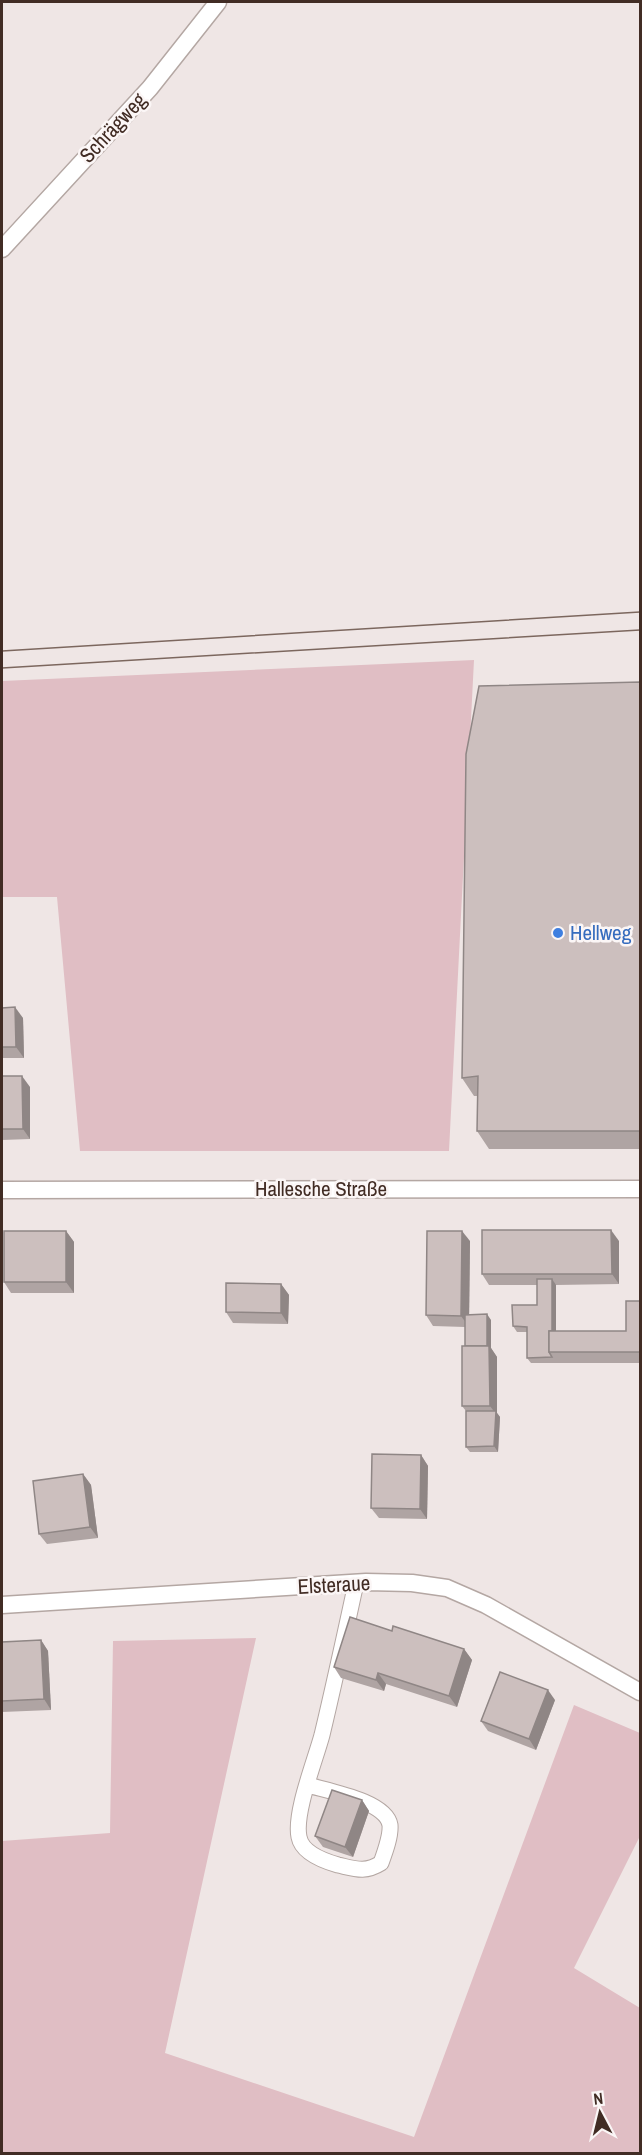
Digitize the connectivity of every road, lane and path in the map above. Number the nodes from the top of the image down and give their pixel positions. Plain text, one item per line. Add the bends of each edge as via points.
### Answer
1 (218, 2) edge
2 (2, 249) edge
3 (640, 1189) edge
4 (2, 1190) edge
5 (356, 1583) junction
6 (2, 1605) edge
7 (640, 1692) edge
8 (308, 1785) junction

1 - 2 street, Schrägweg via 150,88
3 - 4 street, Hallesche Straße
5 - 6 street, Elsteraue
5 - 7 street, Elsteraue via 412,1583 447,1588 486,1605
5 - 8 lane
8 - 8 lane via 298,1820 299,1839 308,1852 361,1870 381,1863 390,1826 385,1814 373,1805

